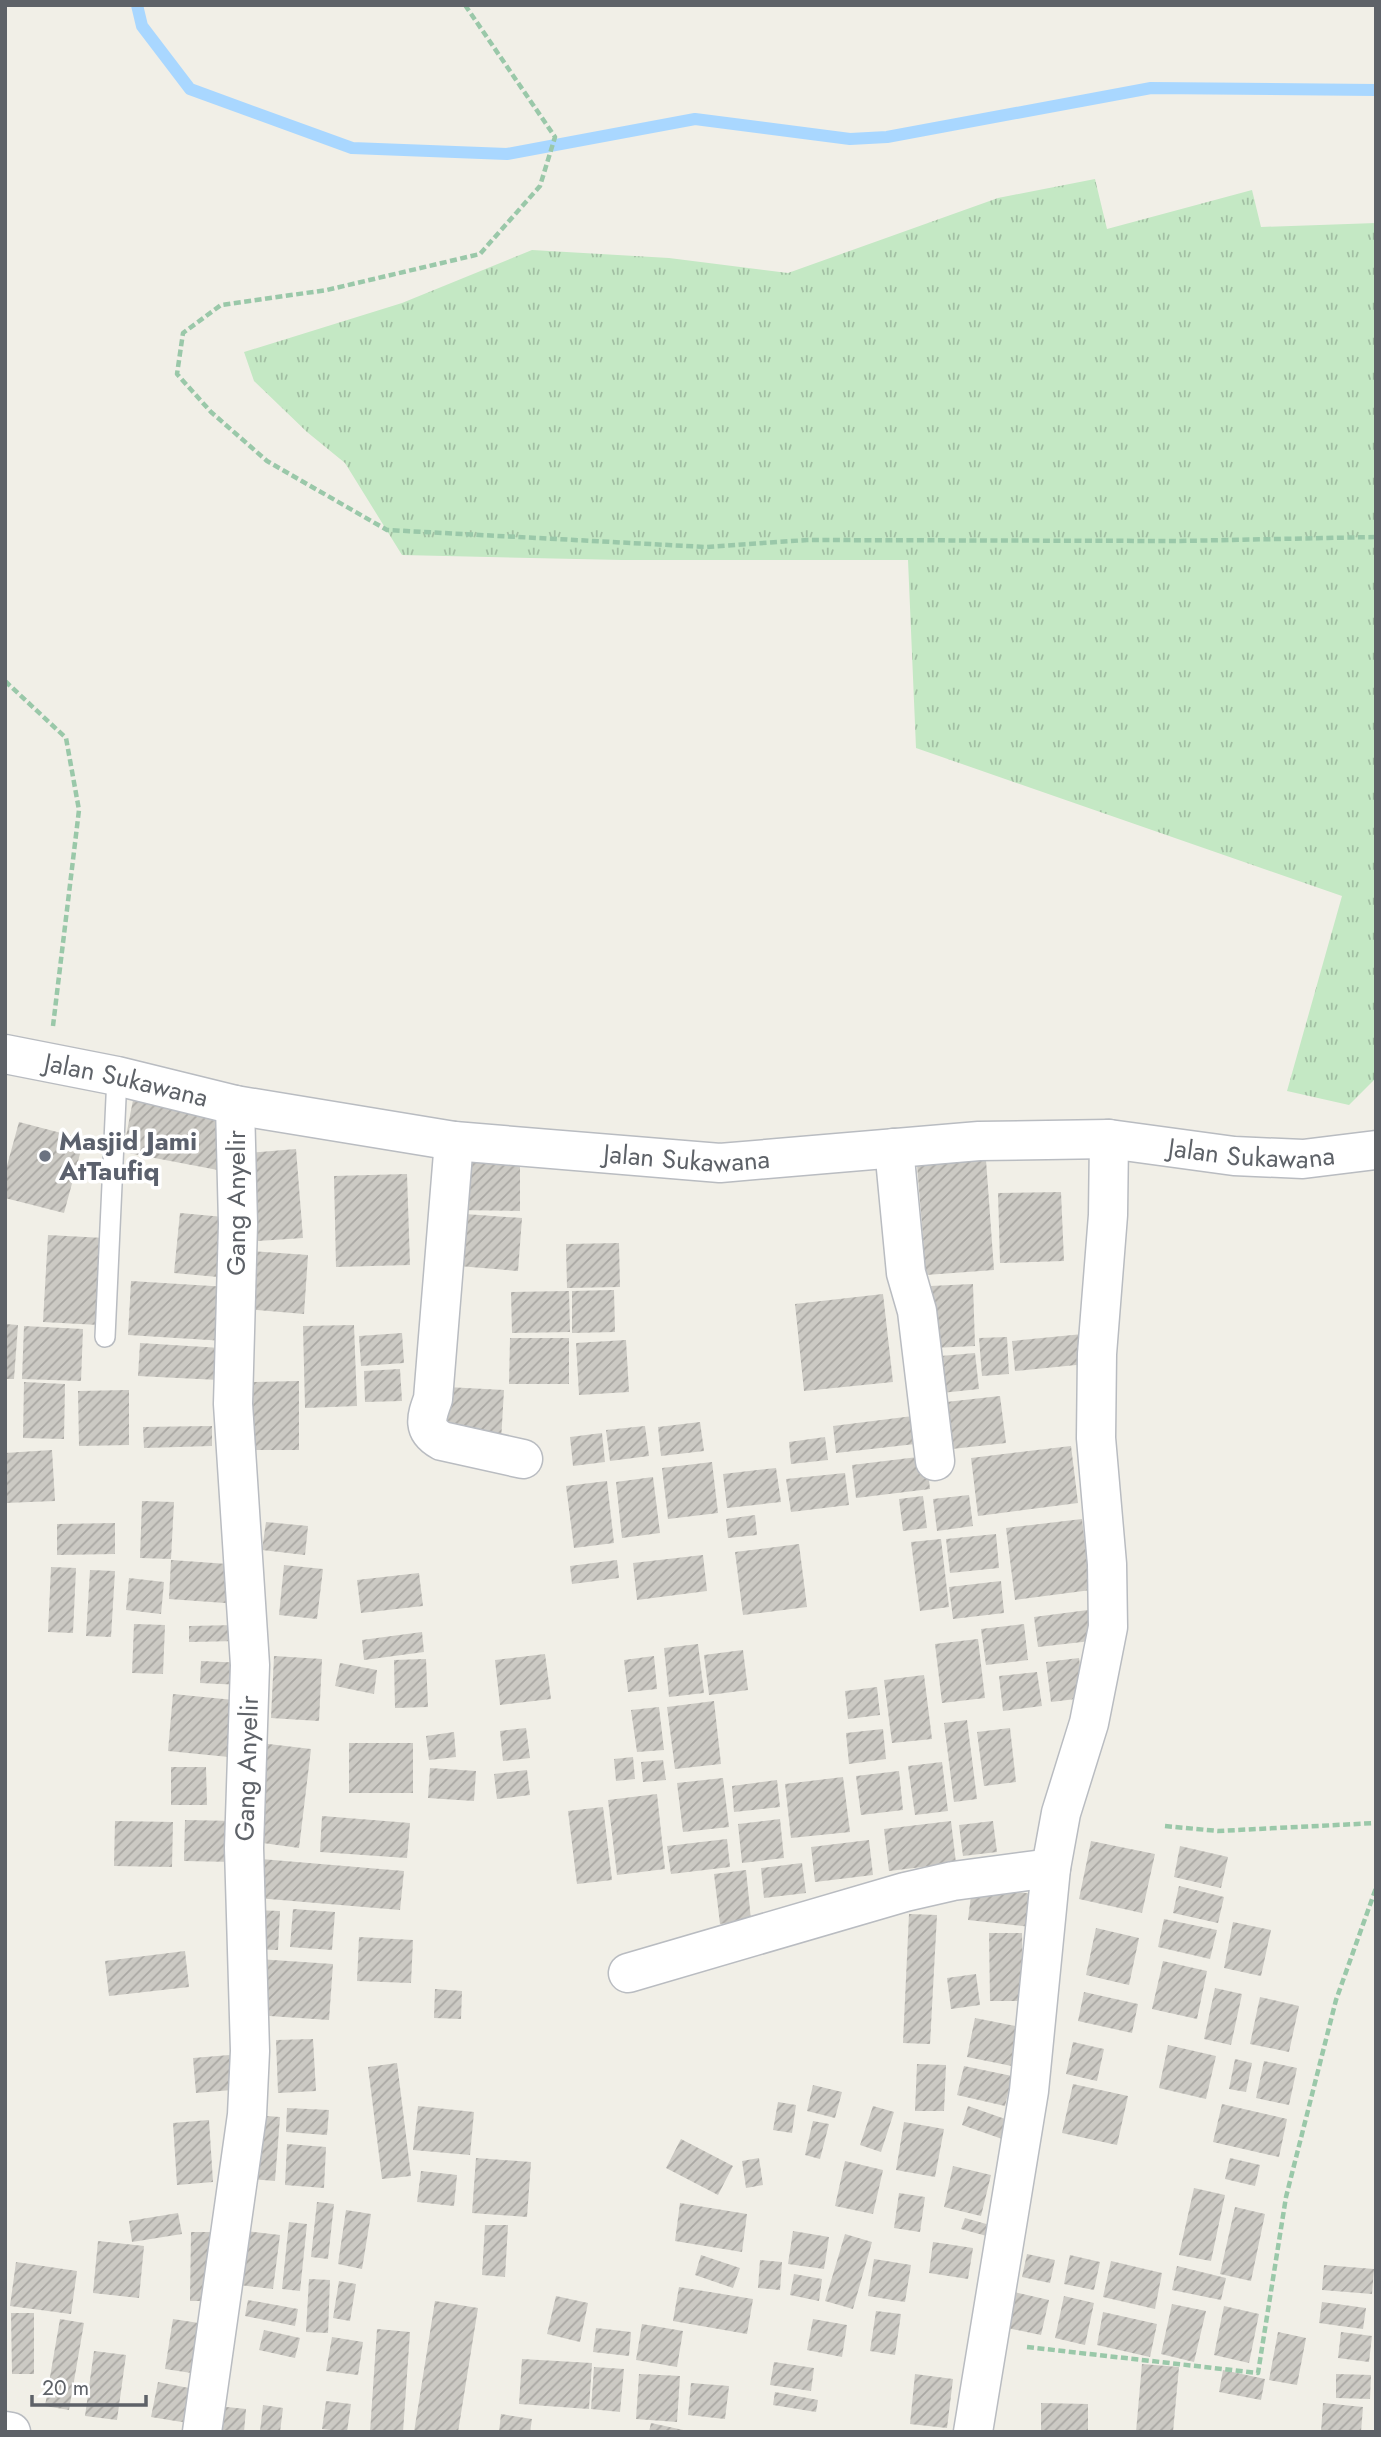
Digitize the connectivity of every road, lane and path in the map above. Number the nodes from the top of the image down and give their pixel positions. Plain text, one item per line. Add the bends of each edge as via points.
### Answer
1 (466, 5) edge
2 (1376, 537) edge
3 (5, 681) edge
4 (5, 1054) edge
5 (48, 1062) junction
6 (117, 1076) junction
7 (235, 1105) junction
8 (1109, 1139) junction
9 (454, 1141) junction
10 (894, 1148) junction
11 (1376, 1150) edge
12 (105, 1337) dead end
13 (523, 1459) dead end
14 (935, 1461) dead end
15 (1376, 1823) edge
16 (1166, 1826) dead end
17 (1051, 1868) junction
18 (1376, 1888) edge
19 (628, 1973) dead end
20 (988, 2342) junction
21 (5, 2431) edge
22 (11, 2432) edge
23 (202, 2432) edge
24 (972, 2432) edge

1 - 2 path via 555,137 540,186 480,254 327,290 220,305 183,333 177,374 267,461 387,530 706,547 807,540
3 - 5 path via 66,738 79,810
4 - 5 street, Jalan Sukawana
5 - 6 street, Jalan Sukawana
6 - 7 street, Jalan Sukawana
6 - 12 lane
7 - 9 street, Jalan Sukawana
7 - 23 street, Gang Anyelir via 238,1224 233,1404 250,1665 244,1848 250,2051 247,2115
8 - 10 street, Jalan Sukawana
8 - 11 street, Jalan Sukawana via 1247,1157 1303,1159
8 - 17 street via 1096,1424 1109,1584 1108,1627 1089,1723 1061,1813
9 - 10 street, Jalan Sukawana via 720,1163
9 - 13 street via 427,1426 430,1435 442,1441
10 - 14 street via 906,1273 918,1311
15 - 16 path via 1217,1831
17 - 19 street via 905,1892
17 - 20 street via 1038,2022
18 - 20 path via 1336,2000 1286,2197 1258,2373
20 - 24 street
21 - 22 street

